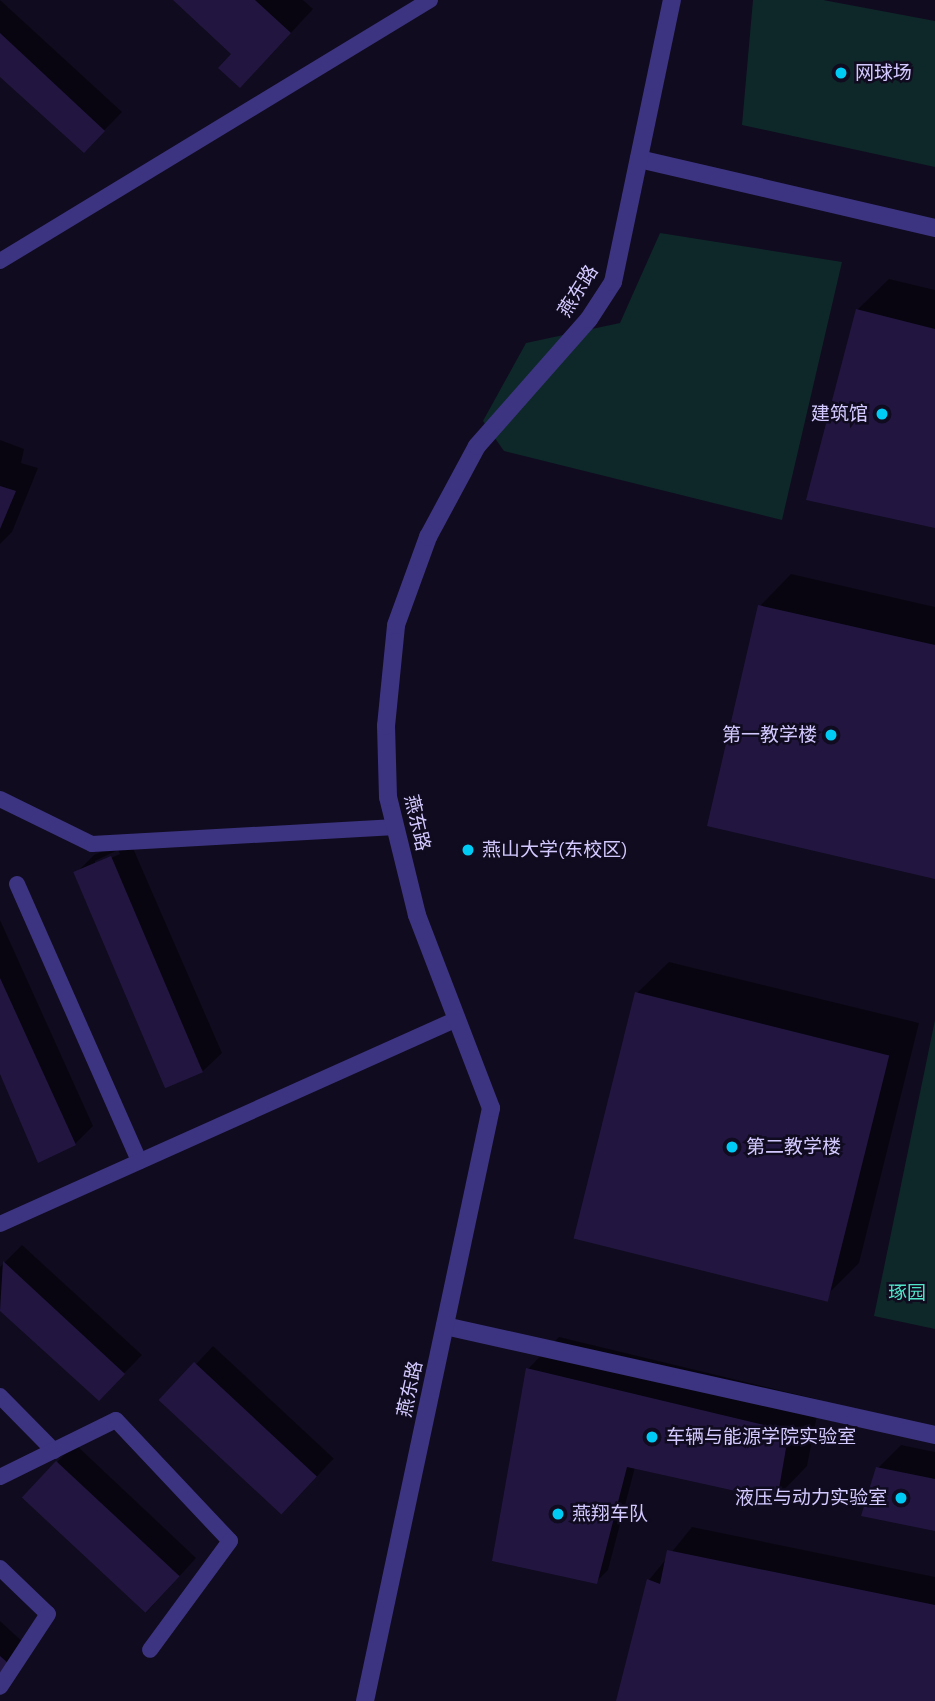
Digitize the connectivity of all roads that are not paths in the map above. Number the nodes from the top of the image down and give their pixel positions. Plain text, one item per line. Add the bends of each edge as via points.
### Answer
1 (430, 0) edge
2 (672, 0) edge
3 (639, 159) junction
4 (935, 228) edge
5 (0, 261) edge
6 (0, 799) edge
7 (396, 827) junction
8 (17, 884) dead end
9 (457, 1019) junction
10 (139, 1161) junction
11 (0, 1224) edge
12 (444, 1326) junction
13 (0, 1396) edge
14 (935, 1434) edge
15 (54, 1451) junction
16 (0, 1477) edge
17 (0, 1568) edge
18 (150, 1650) dead end
19 (0, 1687) edge
20 (365, 1701) edge

1 - 5 lane
2 - 3 street, 燕东路
3 - 4 street
3 - 7 street, 燕东路 via 613,282 589,319 477,446 428,537 396,625 386,726 388,797
6 - 7 lane via 92,844
7 - 9 street, 燕东路 via 417,915
8 - 10 lane
9 - 10 lane
9 - 12 street, 燕东路 via 491,1108
10 - 11 lane
12 - 14 street
12 - 20 street, 燕东路
13 - 15 lane
15 - 16 lane
15 - 18 lane via 116,1420 230,1541
17 - 19 lane via 48,1615

